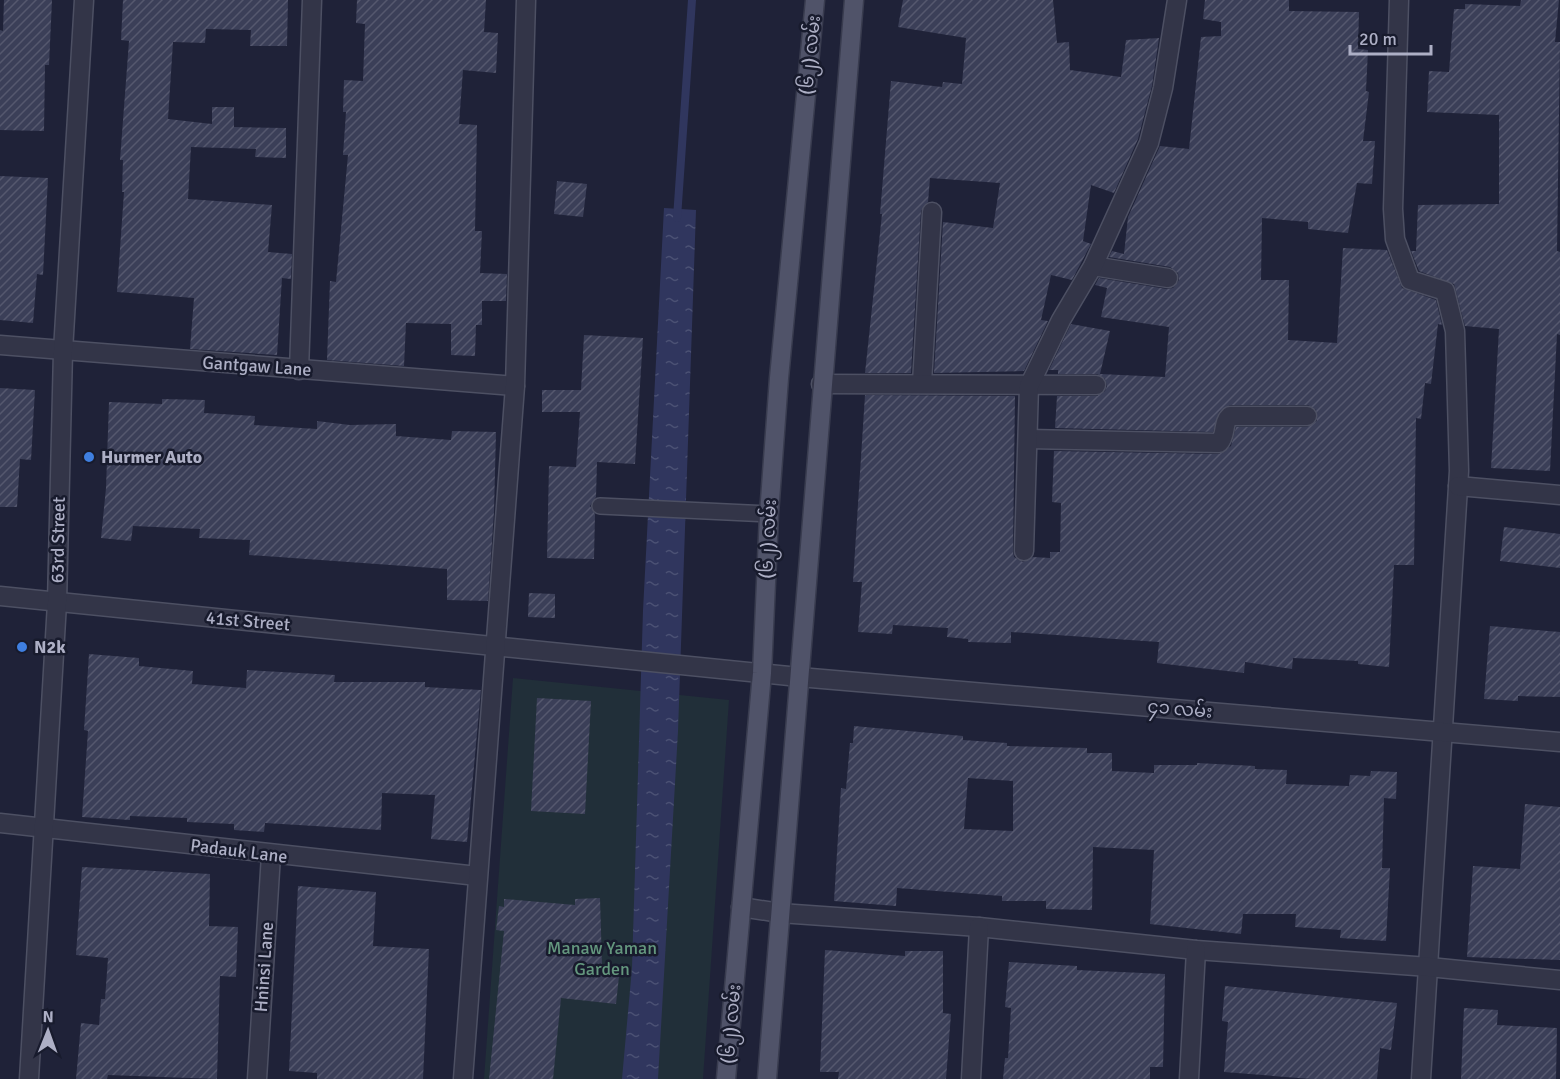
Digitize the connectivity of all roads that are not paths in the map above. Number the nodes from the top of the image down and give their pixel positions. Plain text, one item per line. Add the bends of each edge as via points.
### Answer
1 (84, 0) edge
2 (312, 0) edge
3 (526, 0) edge
4 (815, 0) edge
5 (854, 0) edge
6 (1177, 0) edge
7 (1399, 0) edge
8 (932, 212) dead end
9 (1093, 266) junction
10 (1168, 278) dead end
11 (0, 345) edge
12 (63, 351) junction
13 (299, 369) junction
14 (922, 383) junction
15 (820, 384) junction
16 (1096, 385) dead end
17 (515, 386) junction
18 (1029, 386) junction
19 (1307, 416) dead end
20 (1028, 439) junction
21 (1458, 486) junction
22 (1560, 495) edge
23 (600, 506) dead end
24 (769, 514) junction
25 (1024, 551) dead end
26 (0, 596) edge
27 (57, 603) junction
28 (495, 644) junction
29 (635, 659) joint
30 (762, 673) junction
31 (799, 677) junction
32 (1442, 732) junction
33 (1560, 742) edge
34 (0, 823) edge
35 (45, 826) junction
36 (271, 855) junction
37 (477, 876) junction
38 (741, 907) junction
39 (780, 913) junction
40 (979, 927) junction
41 (1196, 950) junction
42 (1429, 967) junction
43 (1560, 980) edge
44 (29, 1079) edge
45 (256, 1079) edge
46 (463, 1079) edge
47 (726, 1079) edge
48 (767, 1079) edge
49 (971, 1079) edge
50 (1189, 1079) edge
51 (1422, 1079) edge

1 - 12 street, 63rd Street
2 - 13 street
3 - 17 street
4 - 24 main road, (၆၂) လမ်း
5 - 15 main road
6 - 9 street via 1149,143
7 - 21 street via 1394,115 1395,239 1410,280 1445,291 1455,331
8 - 14 street
9 - 10 street
9 - 18 street
11 - 12 street, Gantgaw Lane
12 - 13 street, Gantgaw Lane
12 - 27 street, 63rd Street
13 - 17 street, Gantgaw Lane
14 - 15 street
14 - 18 street
15 - 31 main road
16 - 18 street
17 - 28 street
18 - 20 street
19 - 20 street via 1230,416 1219,442
20 - 25 street
21 - 22 street
21 - 32 street
23 - 24 lane
24 - 30 main road, (၆၂) လမ်း
26 - 27 street, 41st Street
27 - 28 street, 41st Street
27 - 35 street, 63rd Street
28 - 29 street, 41st Street
28 - 37 street
29 - 30 street, ၄၁ လမ်း
30 - 31 street, ၄၁ လမ်း
30 - 38 main road, (၆၂) လမ်း
31 - 32 street, ၄၁ လမ်း
31 - 39 main road
32 - 33 street, ၄၁ လမ်း
32 - 42 street
34 - 35 street, Padauk Lane
35 - 36 street, Padauk Lane
35 - 44 street, 63rd Street
36 - 37 street, Padauk Lane
36 - 45 street, Hninsi Lane
37 - 46 street
38 - 39 street
38 - 47 main road, (၆၂) လမ်း
39 - 40 street
39 - 48 main road
40 - 41 street
40 - 49 street
41 - 42 street
41 - 50 street
42 - 43 street
42 - 51 street

